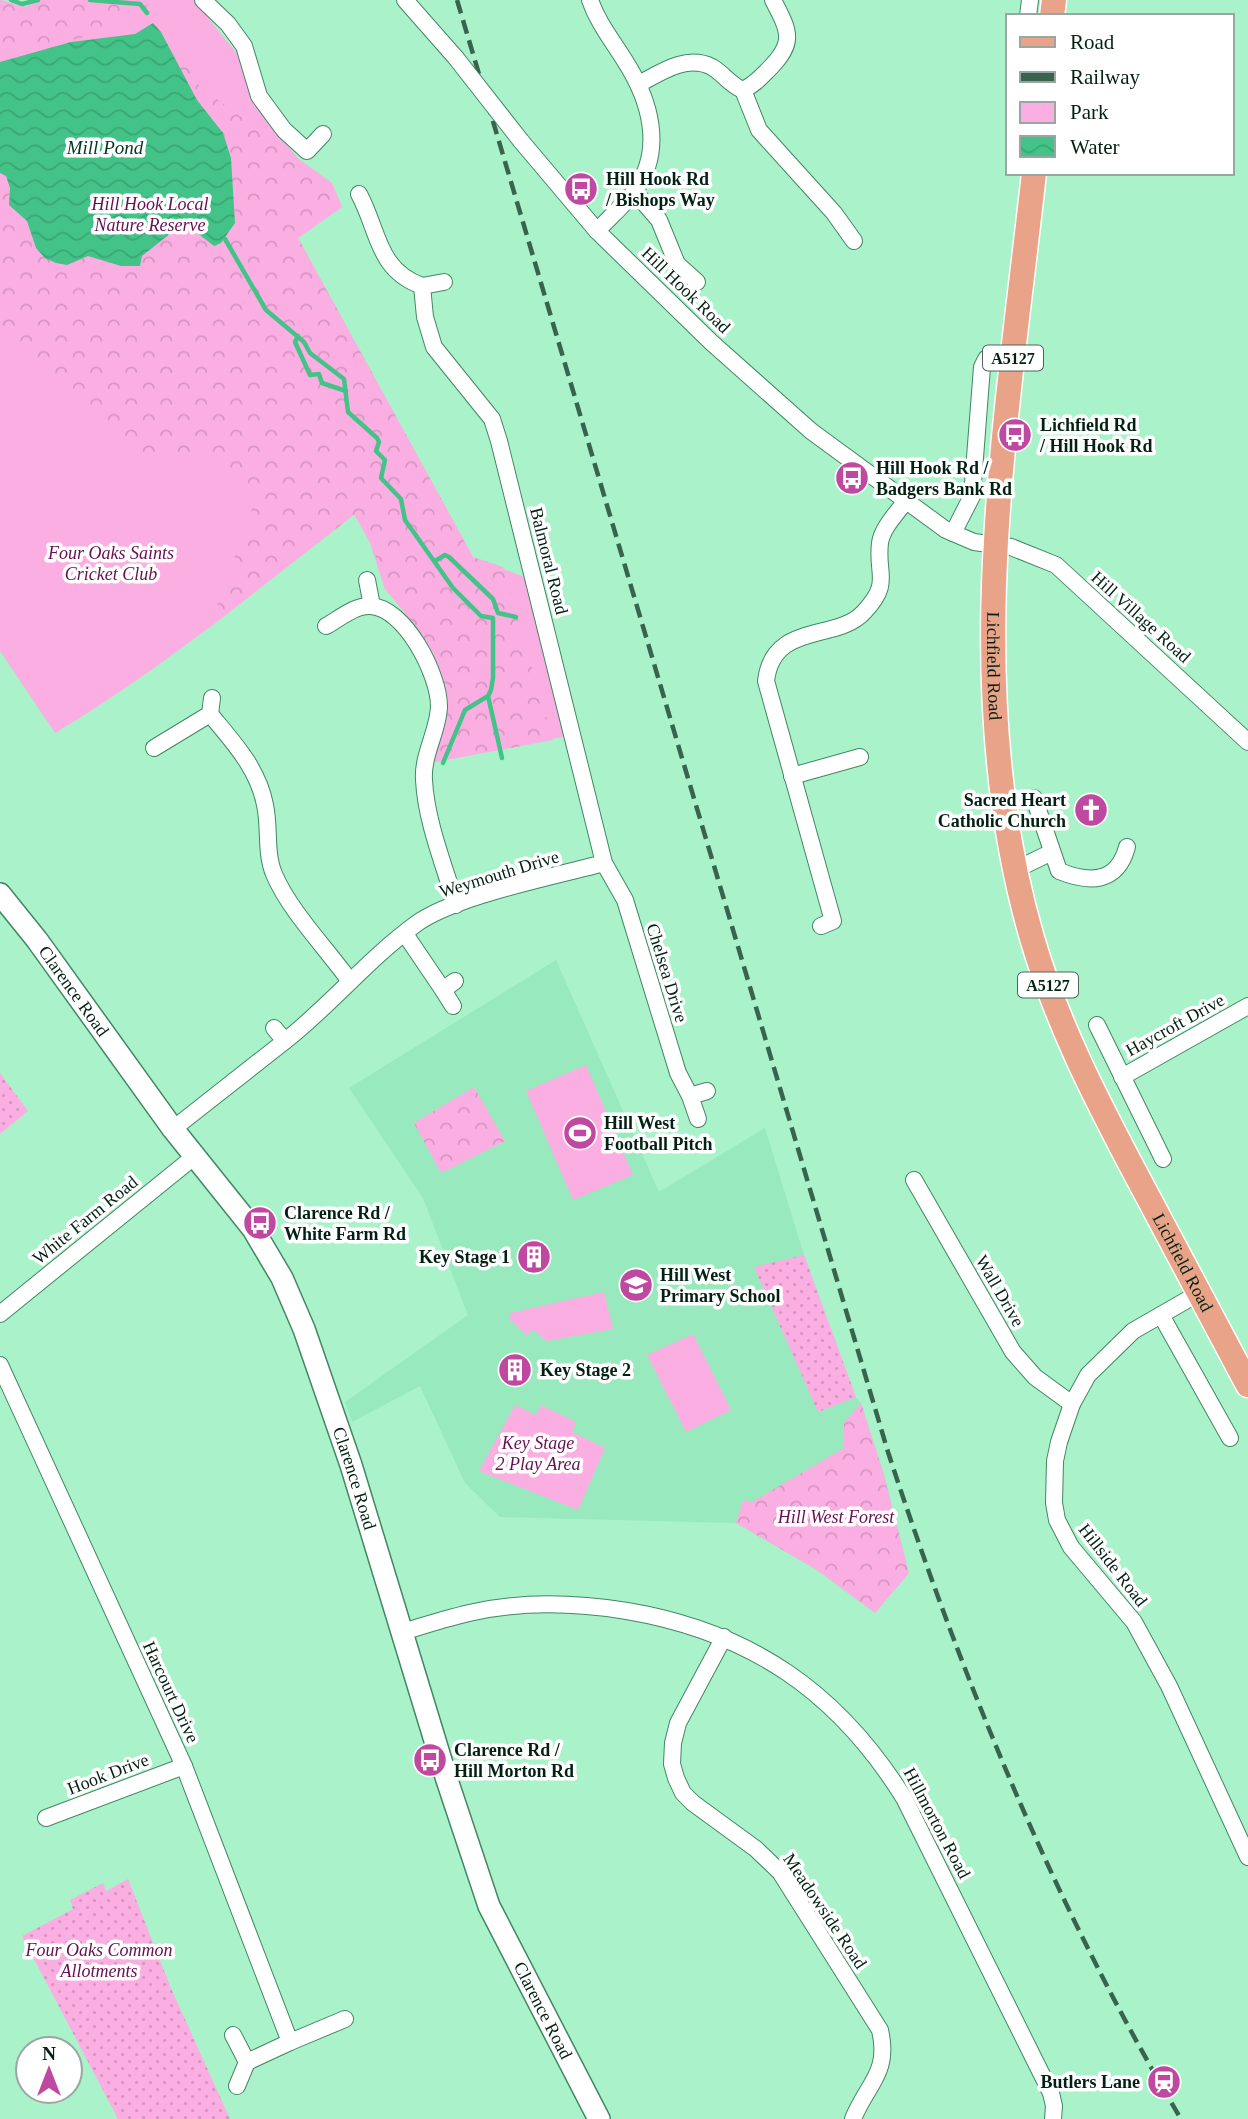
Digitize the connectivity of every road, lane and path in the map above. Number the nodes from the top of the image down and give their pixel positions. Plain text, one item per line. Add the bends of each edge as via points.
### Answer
1 (203, 0) edge
2 (405, 0) edge
3 (590, 0) edge
4 (773, 0) edge
5 (639, 84) junction
6 (743, 90) junction
7 (323, 134) dead end
8 (1034, 175) edge
9 (634, 191) junction
10 (359, 194) dead end
11 (847, 201) dead end
12 (834, 213) junction
13 (597, 231) junction
14 (854, 241) dead end
15 (444, 282) dead end
16 (698, 282) dead end
17 (422, 286) junction
18 (1013, 355) junction
19 (905, 502) junction
20 (953, 533) junction
21 (993, 544) junction
22 (367, 580) dead end
23 (372, 606) junction
24 (326, 626) dead end
25 (1248, 742) edge
26 (154, 748) dead end
27 (860, 757) dead end
28 (792, 776) junction
29 (1034, 797) dead end
30 (1128, 847) dead end
31 (1050, 853) junction
32 (604, 863) junction
33 (1015, 870) junction
34 (0, 894) edge
35 (456, 905) junction
36 (850, 916) dead end
37 (405, 934) junction
38 (349, 980) junction
39 (453, 1006) dead end
40 (1248, 1006) edge
41 (1097, 1025) dead end
42 (274, 1028) dead end
43 (285, 1041) junction
44 (1122, 1077) junction
45 (707, 1091) dead end
46 (690, 1096) junction
47 (698, 1119) dead end
48 (1145, 1126) junction
49 (173, 1129) junction
50 (1118, 1140) junction
51 (195, 1156) junction
52 (1163, 1159) dead end
53 (914, 1180) dead end
54 (1199, 1293) junction
55 (0, 1314) edge
56 (1161, 1315) junction
57 (0, 1365) edge
58 (1248, 1385) edge
59 (1072, 1404) junction
60 (1230, 1438) dead end
61 (402, 1632) junction
62 (724, 1637) junction
63 (184, 1766) junction
64 (46, 1818) dead end
65 (1248, 1857) edge
66 (345, 2019) dead end
67 (233, 2035) dead end
68 (290, 2042) junction
69 (247, 2062) junction
70 (237, 2086) dead end
71 (599, 2119) edge
72 (853, 2119) edge
73 (1053, 2119) edge

1 - 7 street via 244,46 259,96 284,130 307,151
2 - 13 street, Hill Hook Road, bridge
3 - 5 street via 597,20
4 - 6 street via 786,25 788,43 782,55
5 - 6 street via 672,66 693,63 712,67
5 - 9 street via 650,113 652,148
6 - 12 street via 759,130
8 - 18 main road, Lichfield Road / A5127
9 - 13 street
9 - 16 street via 659,220 672,269
10 - 17 street via 390,266
11 - 12 street
12 - 14 street
13 - 19 street, Hill Hook Road via 810,431
15 - 17 street
17 - 32 street, Balmoral Road via 434,347 492,419 499,441
18 - 20 street via 986,359 982,367 972,496
18 - 21 main road, Lichfield Road / A5127
19 - 20 street, Hill Hook Road
19 - 28 street via 880,541 882,584 863,614 851,623 789,643 768,668 766,681
20 - 21 street, Hill Hook Road
21 - 25 street, Hill Village Road via 1056,565
21 - 33 main road, Lichfield Road / A5127 via 992,653 1001,797
22 - 23 street
23 - 24 street via 361,606
23 - 35 street via 403,623 425,660 439,706 423,776 425,799
26 - 38 street via 211,706 257,781 265,805 270,857 280,886
27 - 28 street
28 - 36 street via 827,924
29 - 31 street
30 - 31 street via 1123,862 1106,876 1084,881 1059,871
31 - 33 street
32 - 35 street, Weymouth Drive
32 - 46 street, Chelsea Drive via 625,900 674,1061
33 - 50 main road, Lichfield Road / A5127 via 1032,940 1064,1028
34 - 49 street, Clarence Road
35 - 37 street, Weymouth Drive via 415,924
37 - 38 street, Weymouth Drive
37 - 39 street via 449,986
38 - 43 street, Weymouth Drive via 323,1011
40 - 44 street, Haycroft Drive
41 - 44 street
42 - 43 street
43 - 49 street, Weymouth Drive
44 - 48 street
45 - 46 street
46 - 47 street, Chelsea Drive
48 - 50 street
48 - 52 street
49 - 51 street, Clarence Road
50 - 54 main road, Lichfield Road / A5127
51 - 55 street, White Farm Road
51 - 61 street, Clarence Road via 253,1229 282,1278 351,1465
53 - 59 street, Wall Drive via 1013,1352 1035,1377
54 - 56 street, Hillside Road
54 - 58 main road, Lichfield Road / A5127
56 - 59 street, Hillside Road via 1133,1331 1109,1353 1088,1375
56 - 60 street
57 - 63 street, Harcourt Drive
59 - 65 street, Hillside Road via 1055,1461 1057,1520 1071,1547 1134,1622 1169,1686
61 - 62 street, Hillmorton Road via 475,1611 558,1604 655,1616
61 - 71 street, Clarence Road via 489,1906
62 - 72 street, Meadowside Road via 678,1723 672,1764 683,1793 780,1872 880,2030 884,2045 879,2075
62 - 73 street, Hillmorton Road via 784,1669 818,1695 883,1765 904,1798 1045,2080 1054,2106
63 - 64 street, Hook Drive
63 - 68 street, Harcourt Drive
66 - 68 street
67 - 69 street
68 - 69 street
69 - 70 street

